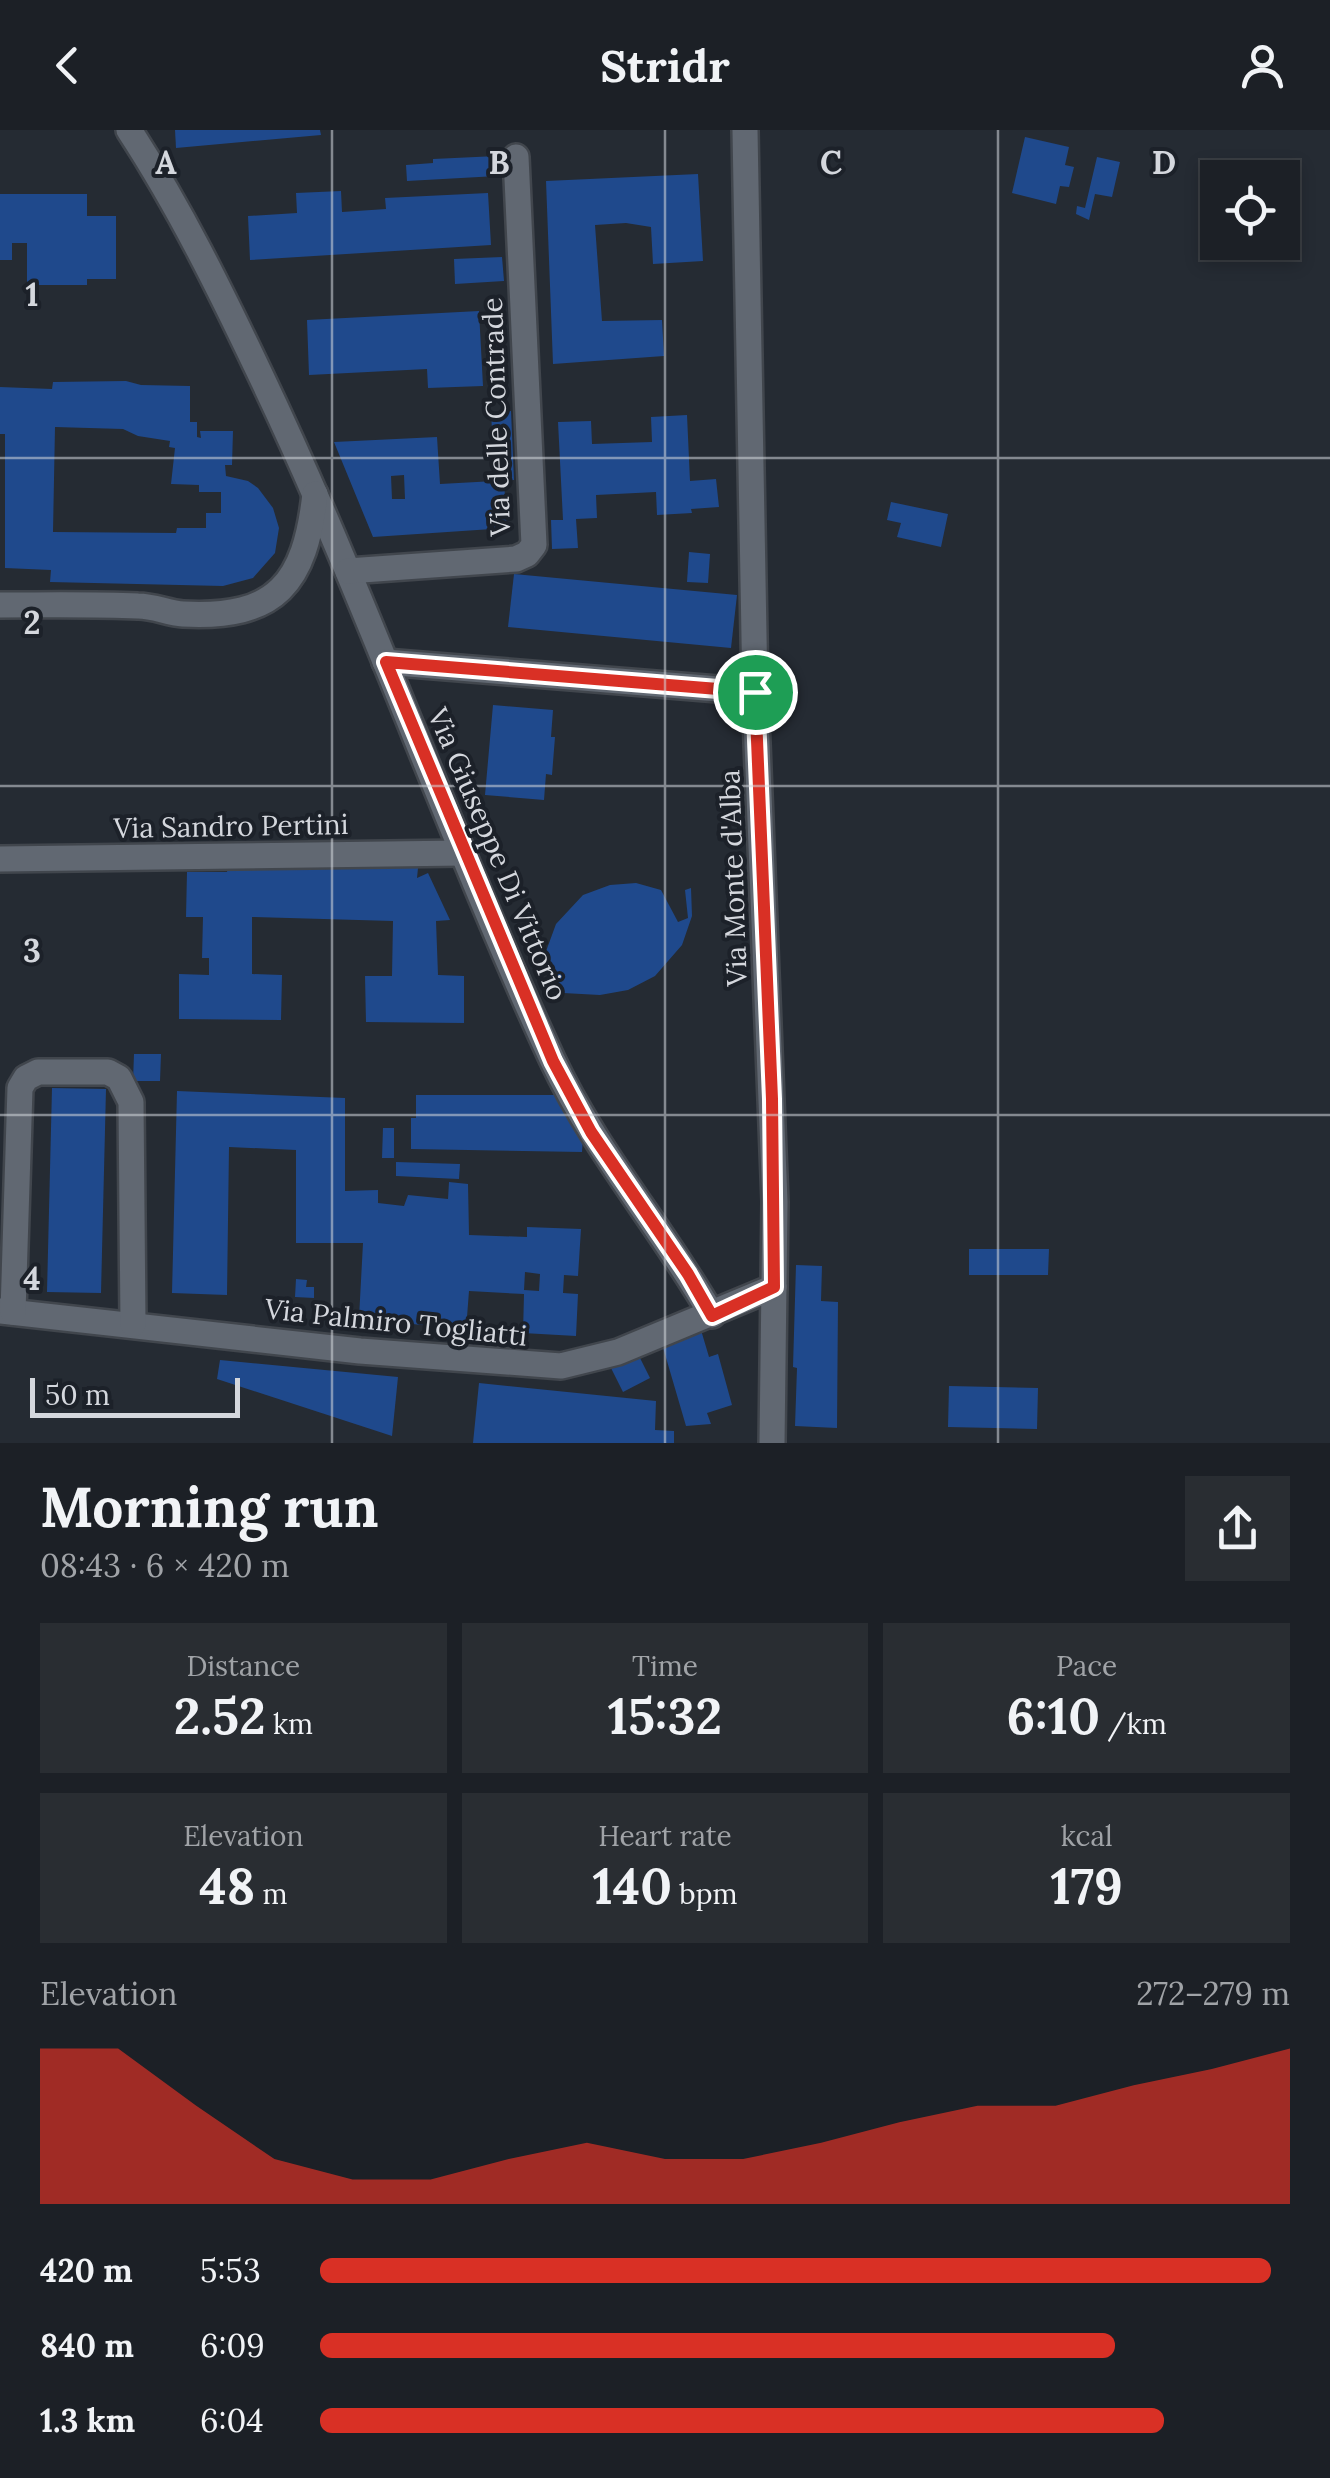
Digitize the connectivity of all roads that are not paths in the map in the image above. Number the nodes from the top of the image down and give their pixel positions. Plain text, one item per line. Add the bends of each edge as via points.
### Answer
1 (129, 130) edge
2 (745, 130) edge
3 (516, 157) dead end
4 (315, 489) junction
5 (348, 571) junction
6 (0, 605) edge
7 (386, 662) junction
8 (755, 692) junction
9 (463, 853) junction
10 (0, 859) edge
11 (8, 1126) edge
12 (774, 1287) junction
13 (7, 1312) edge
14 (712, 1316) junction
15 (133, 1324) junction
16 (772, 1443) edge

1 - 4 street, Via Giuseppe Di Vittorio via 212,276
2 - 8 street, Via Monte d'Alba
3 - 5 street, Via delle Contrade via 534,544 516,559
4 - 5 street, Via Giuseppe Di Vittorio
4 - 6 street via 302,558 275,595 258,606 178,614 142,606
5 - 7 street, Via Giuseppe Di Vittorio
7 - 8 street
7 - 9 street, Via Giuseppe Di Vittorio
8 - 12 street, Via Monte d'Alba
9 - 10 street, Via Sandro Pertini
9 - 14 street, Via Giuseppe Di Vittorio via 591,1132
11 - 13 street
11 - 15 street via 20,1088 38,1072 108,1072 128,1089
12 - 14 street, Via Palmiro Togliatti
12 - 16 street, Via Monte d'Alba
13 - 15 street, Via Palmiro Togliatti
14 - 15 street, Via Palmiro Togliatti via 561,1366

